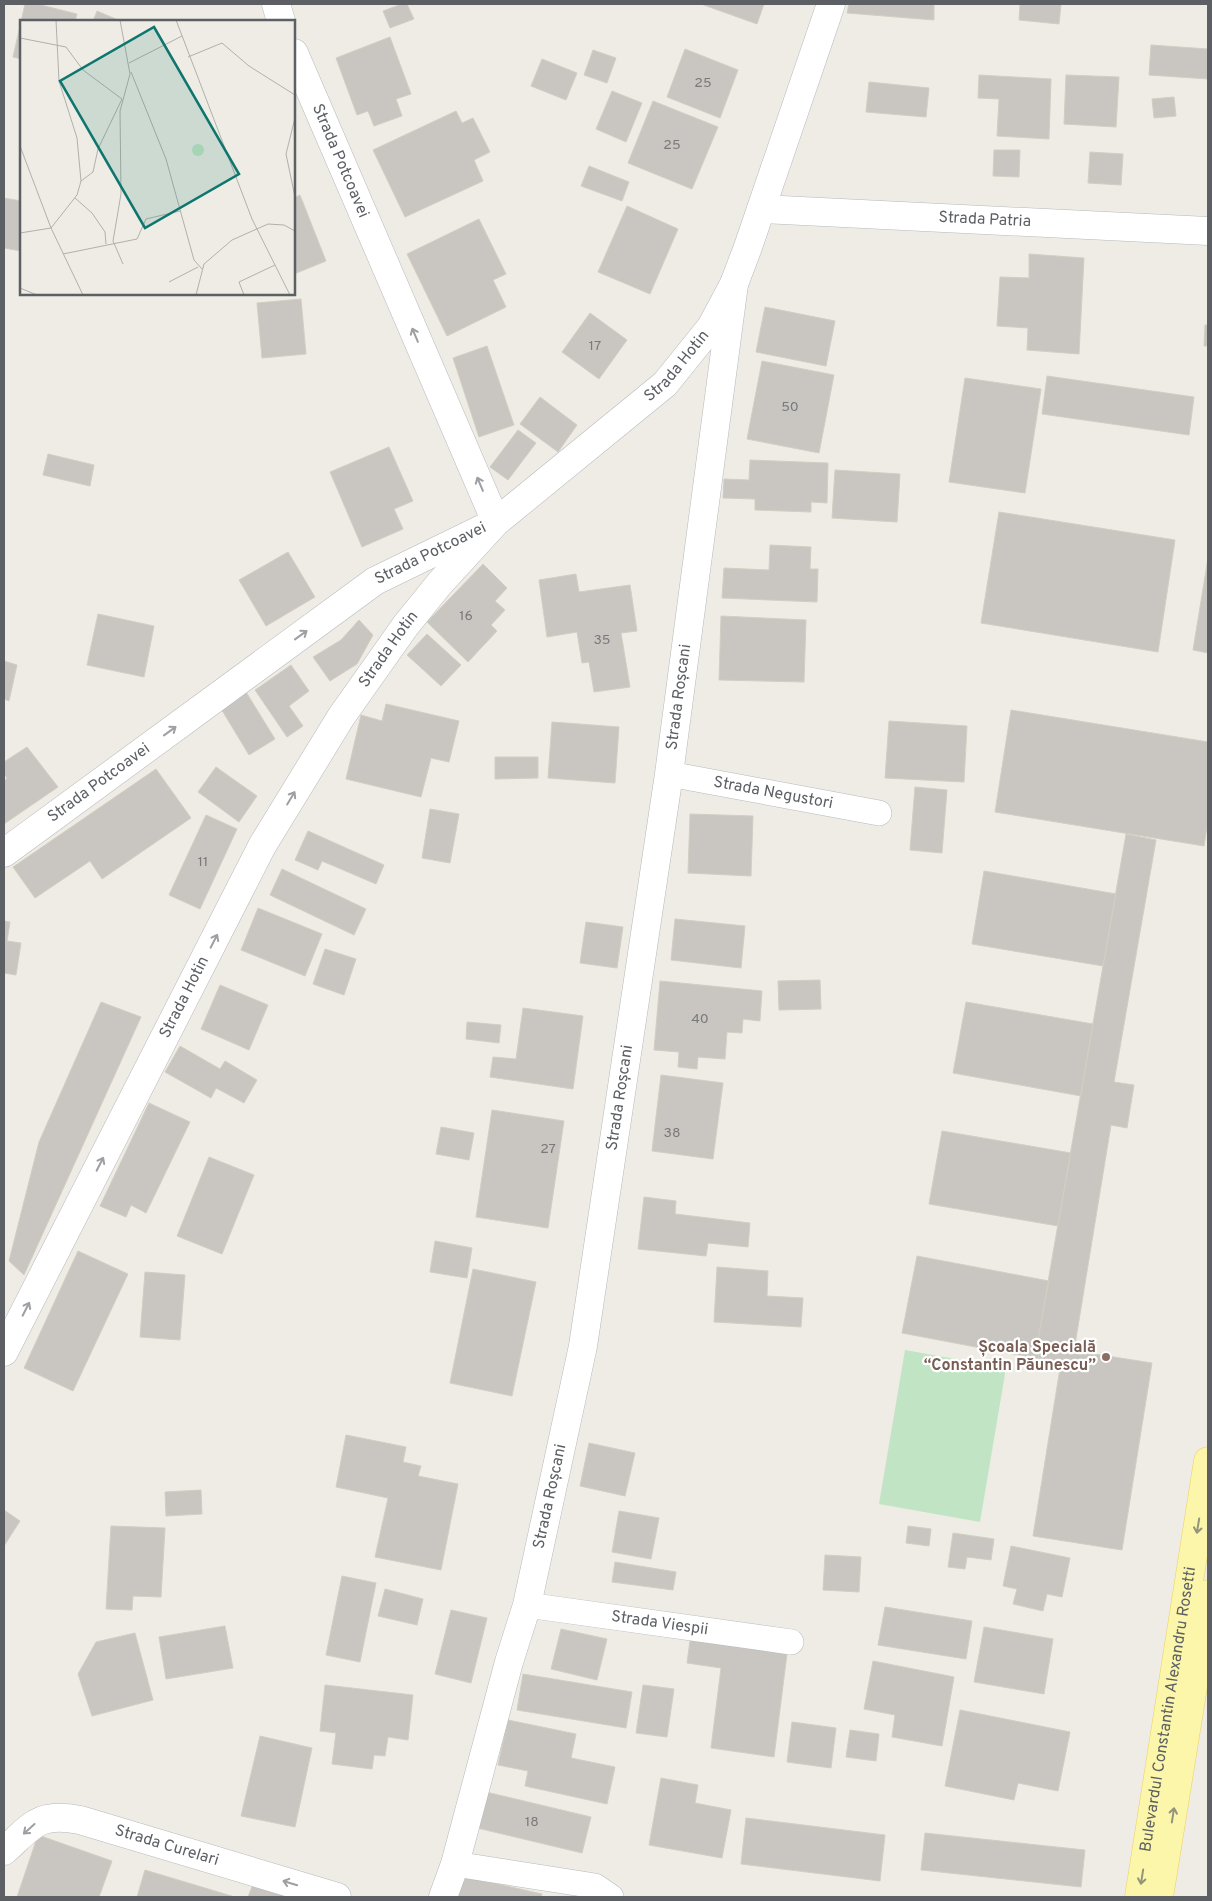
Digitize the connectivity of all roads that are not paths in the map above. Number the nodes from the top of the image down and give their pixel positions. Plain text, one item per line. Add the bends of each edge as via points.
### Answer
1 (276, 4) edge
2 (831, 4) edge
3 (281, 20) edge
4 (295, 55) edge
5 (761, 209) junction
6 (1208, 231) edge
7 (734, 284) junction
8 (496, 522) junction
9 (668, 774) junction
10 (879, 813) dead end
11 (4, 853) edge
12 (4, 1352) edge
13 (1207, 1477) edge
14 (1208, 1594) edge
15 (527, 1605) junction
16 (791, 1642) dead end
17 (4, 1851) edge
18 (455, 1864) junction
19 (337, 1897) edge
20 (443, 1897) edge
21 (611, 1897) edge
22 (1139, 1897) edge
23 (1159, 1897) edge

1 - 3 street
2 - 5 street, Strada Hotin
8 -> 4 street, Strada Potcoavei
5 - 6 street, Strada Patria
5 - 7 street, Strada Hotin
7 - 8 street, Strada Hotin via 710,327 665,384
7 - 9 street, Strada Roșcani
11 -> 8 street, Strada Potcoavei via 375,581
12 -> 8 street, Strada Hotin via 262,846 341,717 406,625
9 - 10 lane, Strada Negustori
9 - 15 street, Strada Roșcani via 583,1346
13 -> 22 main road, Bulevardul Constantin Alexandru Rosetti
23 -> 14 main road, Bulevardul Constantin Alexandru Rosetti
15 - 16 lane, Strada Viespii
15 - 18 street, Strada Roșcani
19 -> 17 street, Strada Curelari via 60,1816 39,1820
18 - 20 street, Strada Roșcani
18 - 21 lane via 595,1886

